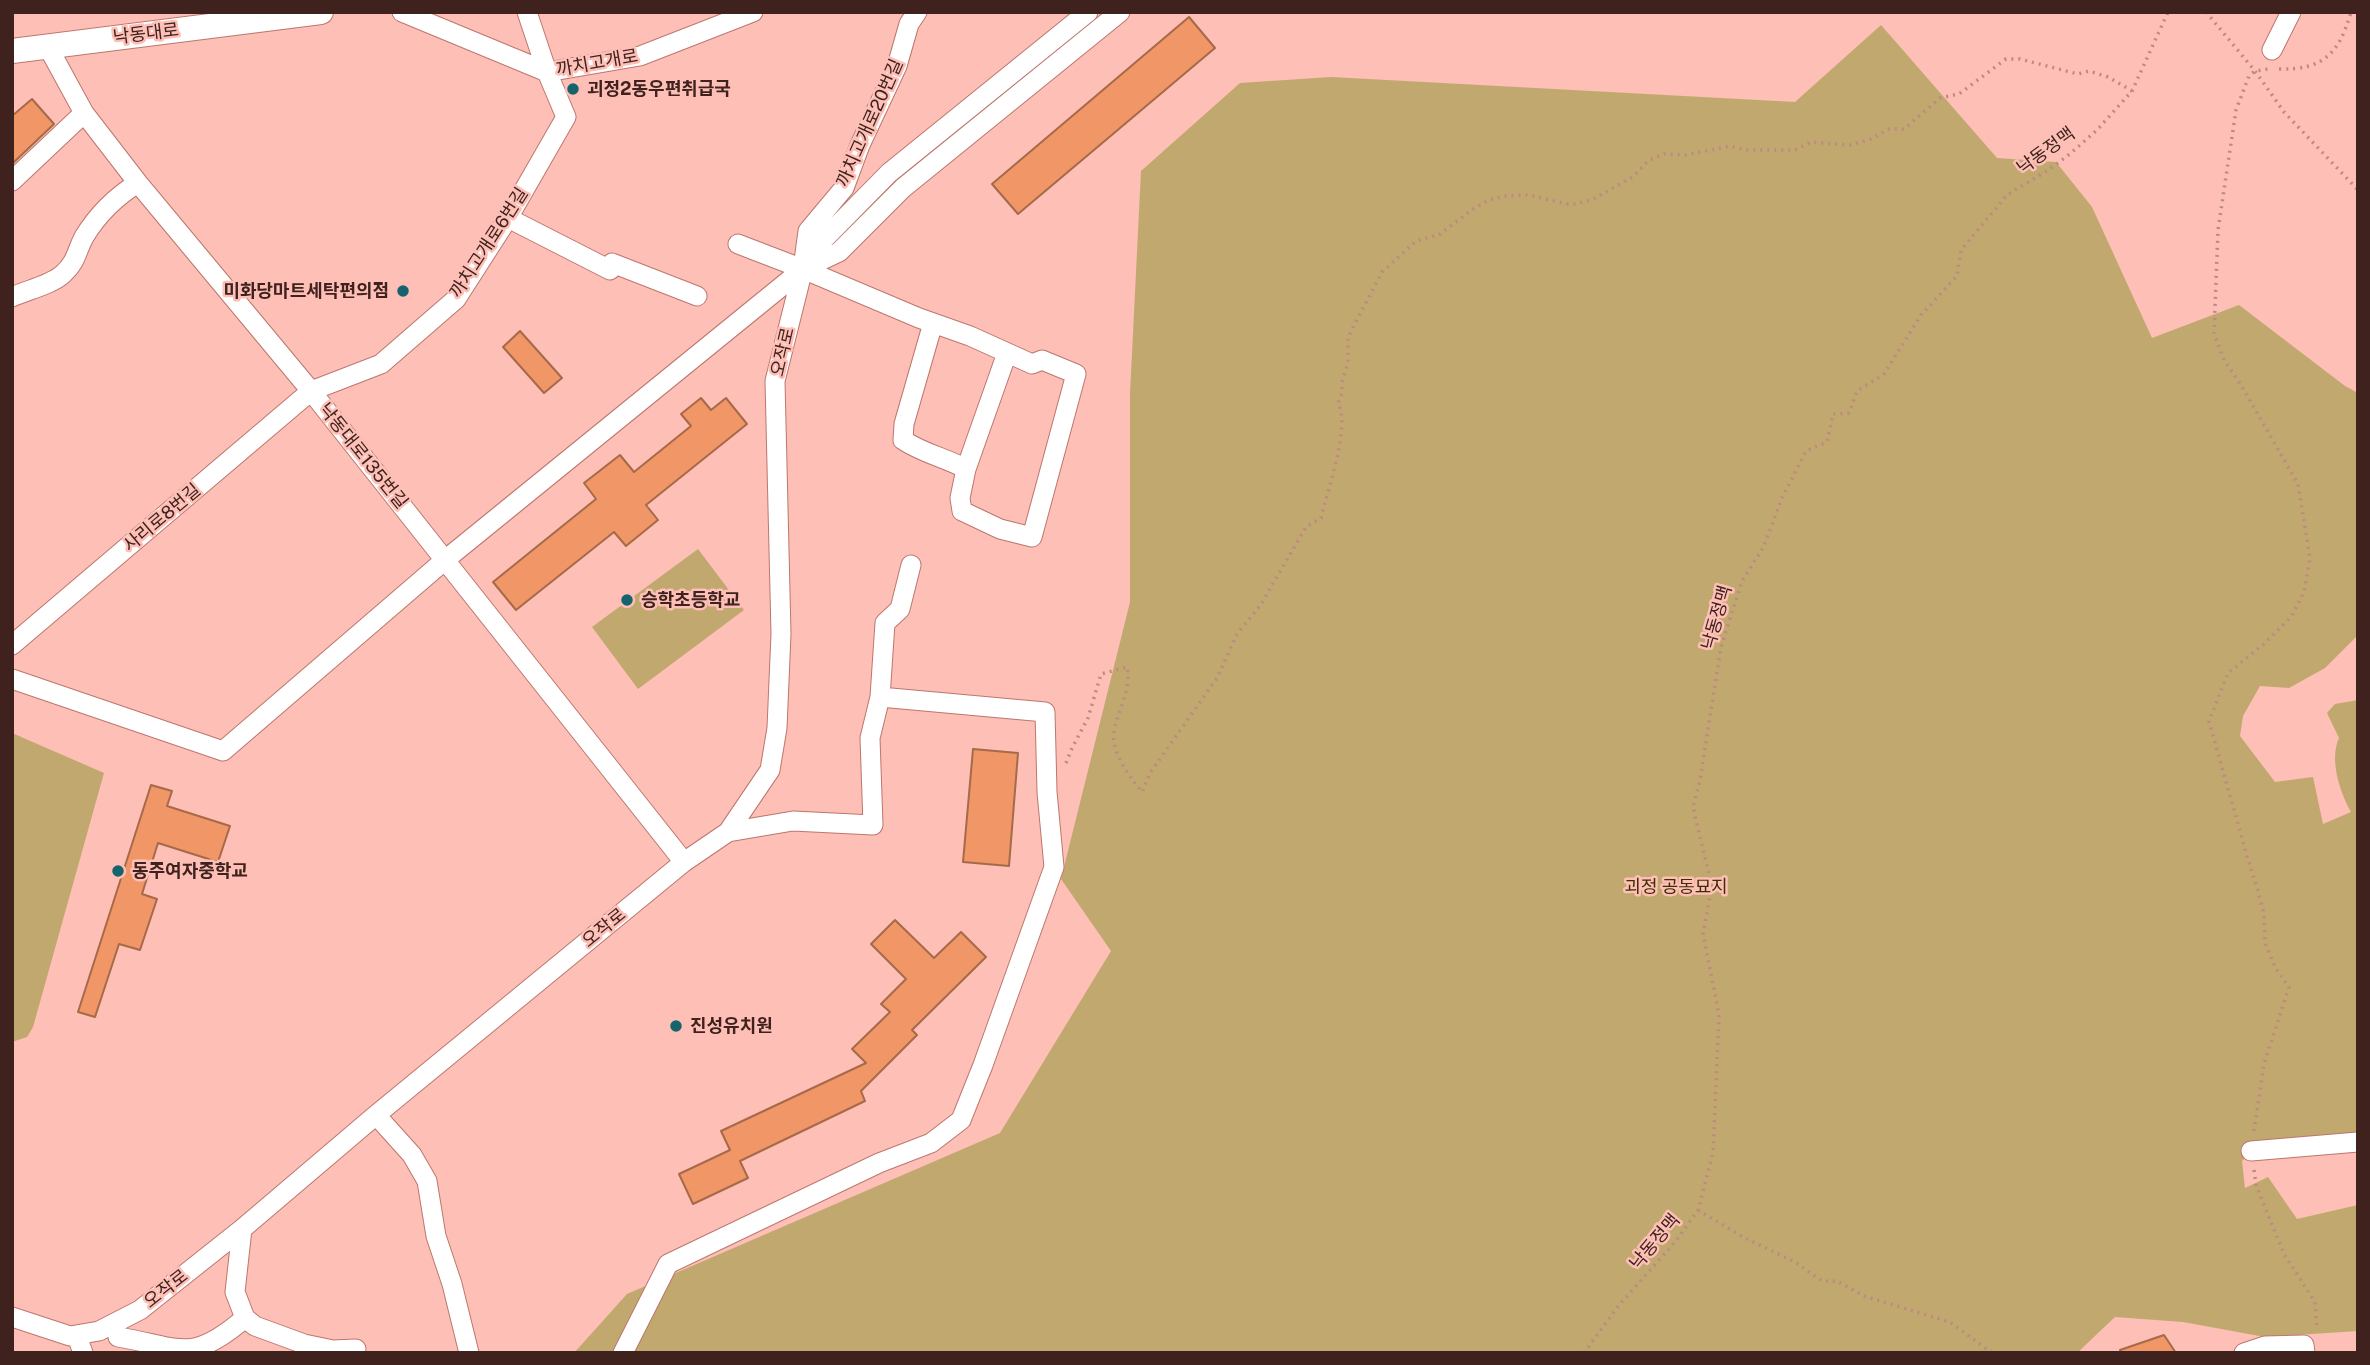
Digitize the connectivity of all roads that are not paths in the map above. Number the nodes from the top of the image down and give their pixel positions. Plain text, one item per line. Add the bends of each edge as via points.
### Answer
1 (321, 12) edge
2 (402, 12) edge
3 (527, 12) edge
4 (753, 12) edge
5 (917, 12) edge
6 (1088, 12) edge
7 (1120, 12) edge
8 (2282, 12) edge
9 (2291, 12) edge
10 (48, 47) junction
11 (12, 51) edge
12 (547, 72) junction
13 (84, 113) junction
14 (12, 181) edge
15 (138, 183) junction
16 (508, 218) junction
17 (738, 244) dead end
18 (803, 268) junction
19 (696, 296) dead end
20 (12, 297) edge
21 (933, 323) junction
22 (1007, 353) junction
23 (311, 391) junction
24 (966, 469) junction
25 (445, 559) junction
26 (911, 565) dead end
27 (12, 645) edge
28 (12, 679) edge
29 (880, 697) junction
30 (728, 832) junction
31 (684, 862) junction
32 (376, 1115) junction
33 (2358, 1142) edge
34 (2251, 1151) road end
35 (242, 1229) junction
36 (12, 1317) edge
37 (245, 1318) junction
38 (118, 1337) dead end
39 (80, 1344) edge
40 (356, 1349) dead end
41 (2304, 1349) edge
42 (314, 1350) edge
43 (469, 1353) edge
44 (623, 1353) edge
45 (2244, 1353) edge

1 - 10 main road, 낙동대로
2 - 12 street, 까치고개로
3 - 12 street
4 - 12 street, 까치고개로 via 640,56
5 - 18 street, 까치고개로20번길 via 844,188 808,231
6 - 18 street, 오작로 via 889,173 819,244
7 - 18 street via 903,188 839,252
8 - 9 street via 2267,49
10 - 11 main road, 낙동대로
10 - 13 street, 낙동대로135번길
12 - 16 street, 까치고개로6번길 via 566,117
13 - 14 street
13 - 15 street, 낙동대로135번길
15 - 20 street via 102,211 76,260 61,277
15 - 23 street, 낙동대로135번길
16 - 19 street via 610,270 612,263
16 - 23 street, 까치고개로6번길 via 456,299 381,363
17 - 18 street
18 - 21 street
18 - 25 street
18 - 30 street, 오작로 via 775,381 781,634 777,727 769,770
21 - 22 street
21 - 24 street via 903,440
22 - 24 street
22 - 24 street via 1076,374 1032,537 962,512
23 - 25 street, 낙동대로135번길
23 - 27 street, 사리로8번길
25 - 28 street via 223,751
25 - 31 street, 낙동대로135번길
26 - 29 street via 900,610 885,623
29 - 30 street via 870,738 873,825 793,821
29 - 44 street via 1045,712 1054,867 983,1065 961,1120 931,1143 879,1163 668,1264
30 - 31 street, 오작로
31 - 32 street, 오작로
32 - 35 street, 오작로
32 - 43 street via 428,1181 436,1236
33 - 34 street
35 - 37 street via 235,1292
35 - 39 street, 오작로 via 140,1310
36 - 39 street, 오작로 via 70,1336
37 - 38 street via 213,1344 195,1350 162,1348
37 - 42 street
40 - 42 street
41 - 45 street via 2266,1346

